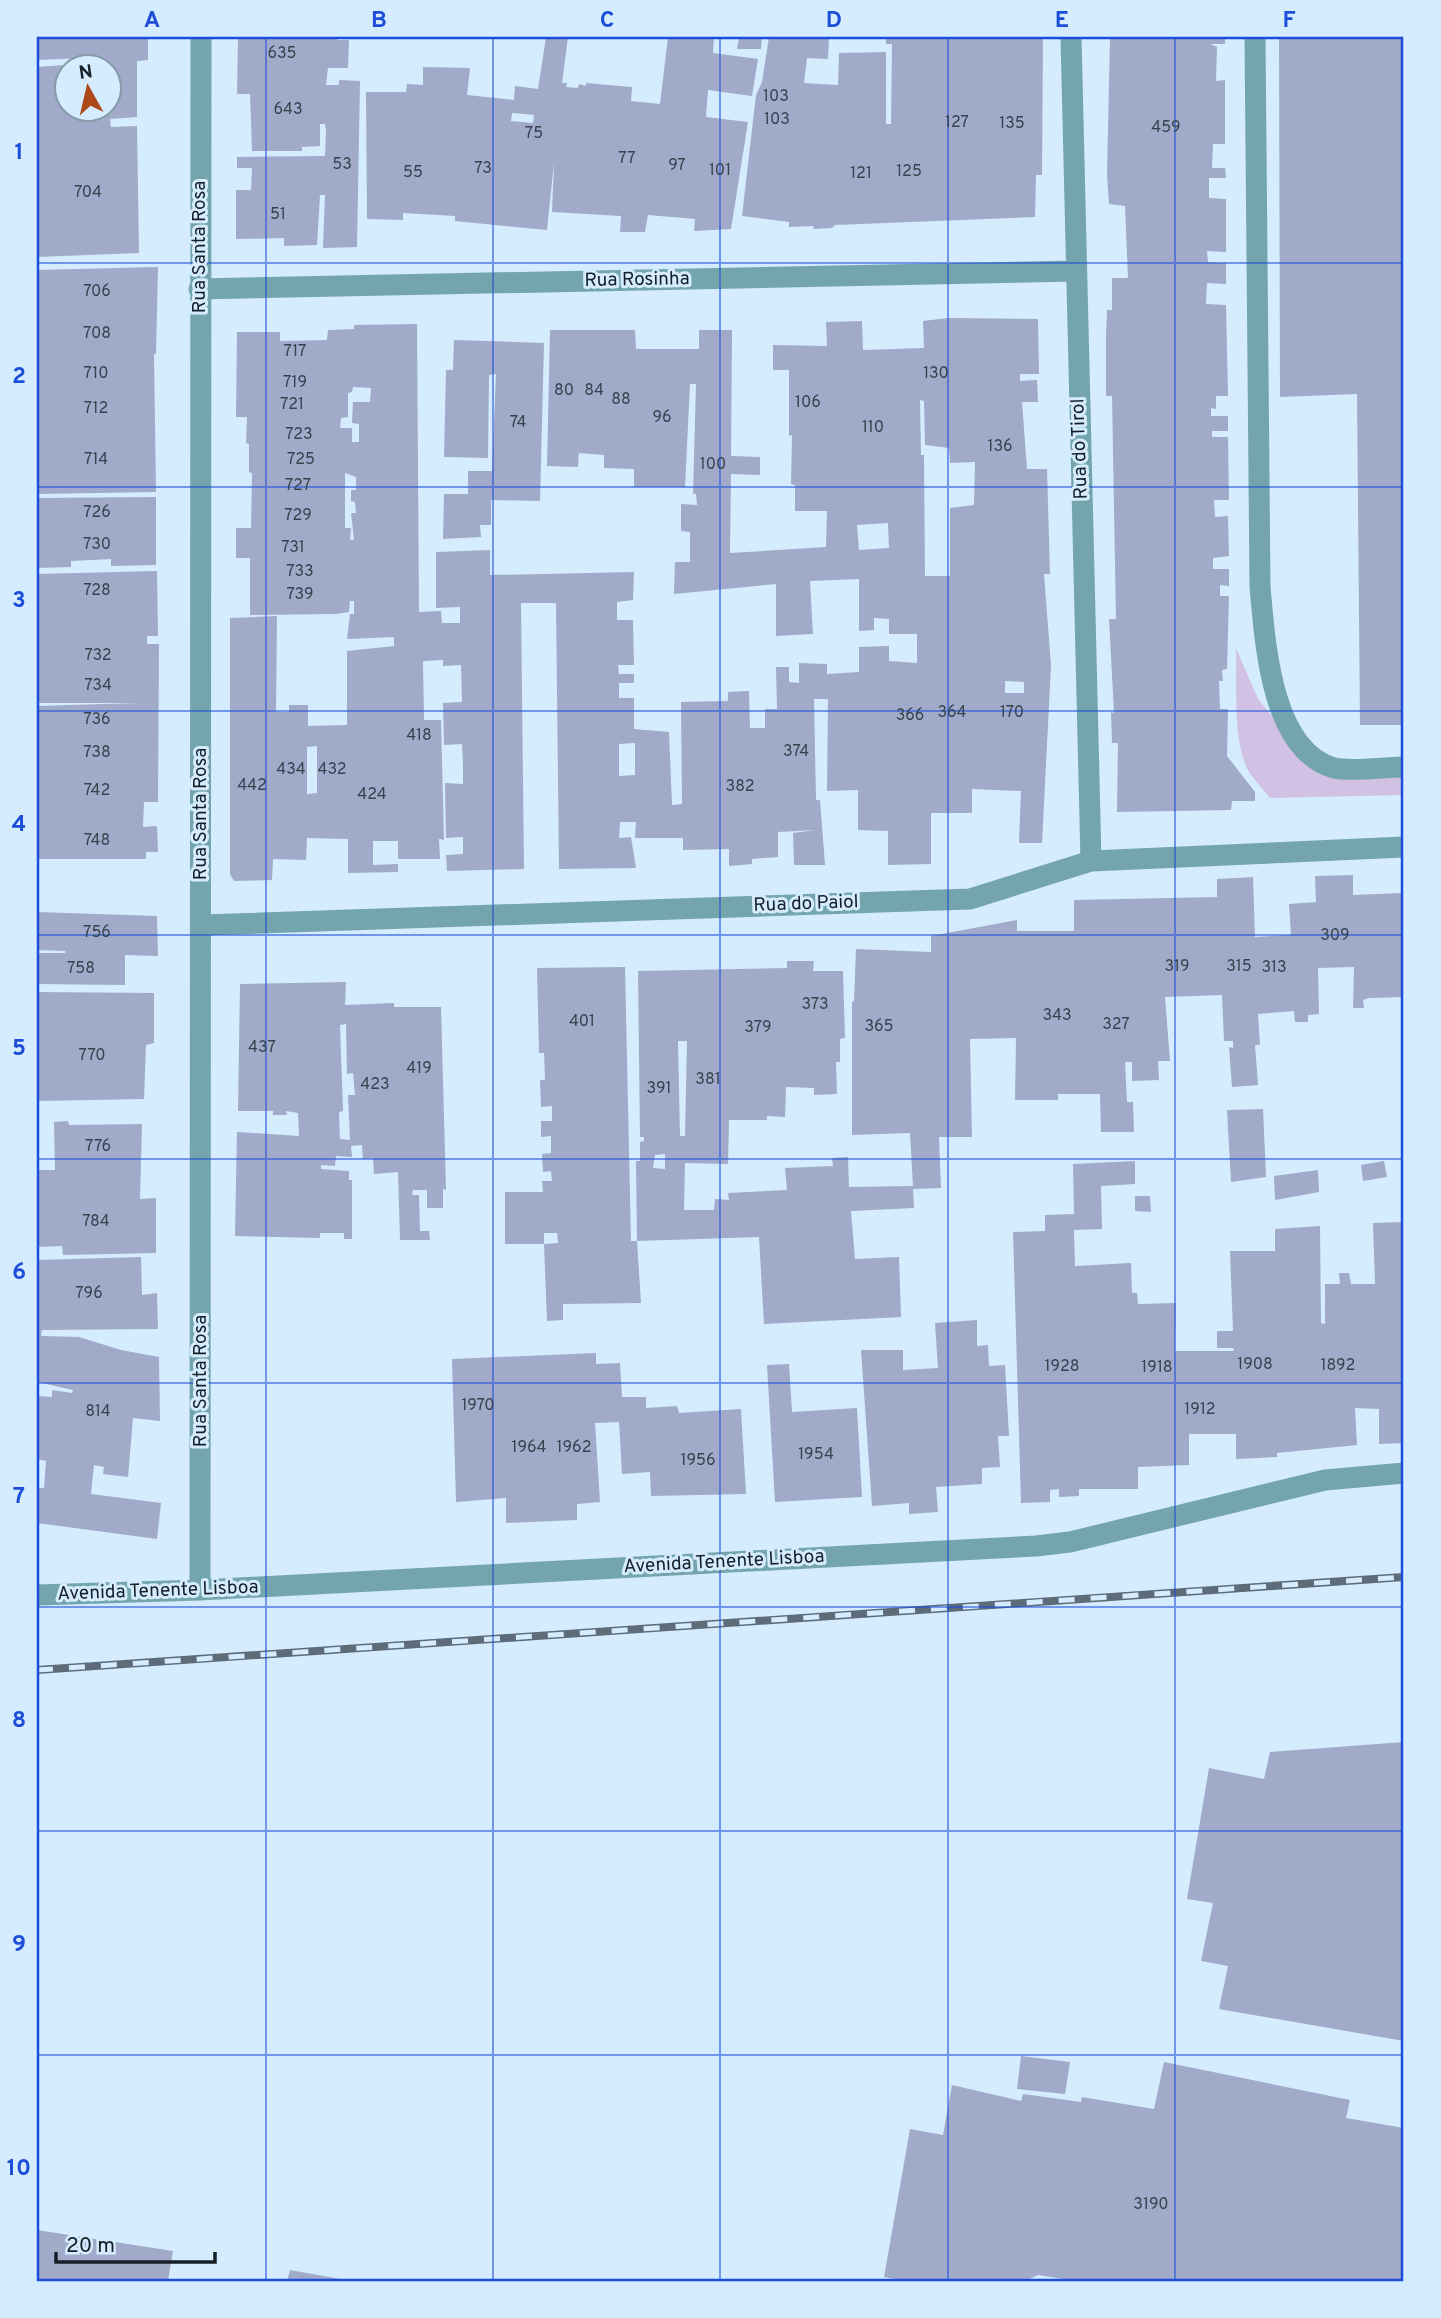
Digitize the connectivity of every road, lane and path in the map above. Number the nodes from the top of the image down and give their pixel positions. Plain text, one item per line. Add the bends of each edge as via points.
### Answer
1 (201, 37) edge
2 (1071, 37) edge
3 (1255, 37) edge
4 (1075, 271) junction
5 (199, 289) junction
6 (1404, 767) edge
7 (1404, 847) edge
8 (1091, 861) junction
9 (202, 925) junction
10 (1404, 1473) edge
11 (200, 1590) junction
12 (37, 1595) edge

1 - 5 street, Rua Santa Rosa
2 - 4 street, Rua do Tirol
3 - 6 street via 1260,587 1268,671 1289,725 1309,754 1334,768
4 - 5 street, Rua Rosinha
4 - 8 street, Rua do Tirol
5 - 9 street, Rua Santa Rosa
7 - 8 street, Rua do Paiol
8 - 9 street, Rua do Paiol via 970,899
9 - 11 street, Rua Santa Rosa
10 - 11 street, Avenida Tenente Lisboa via 1325,1480 1070,1542 1036,1546
11 - 12 street, Avenida Tenente Lisboa

